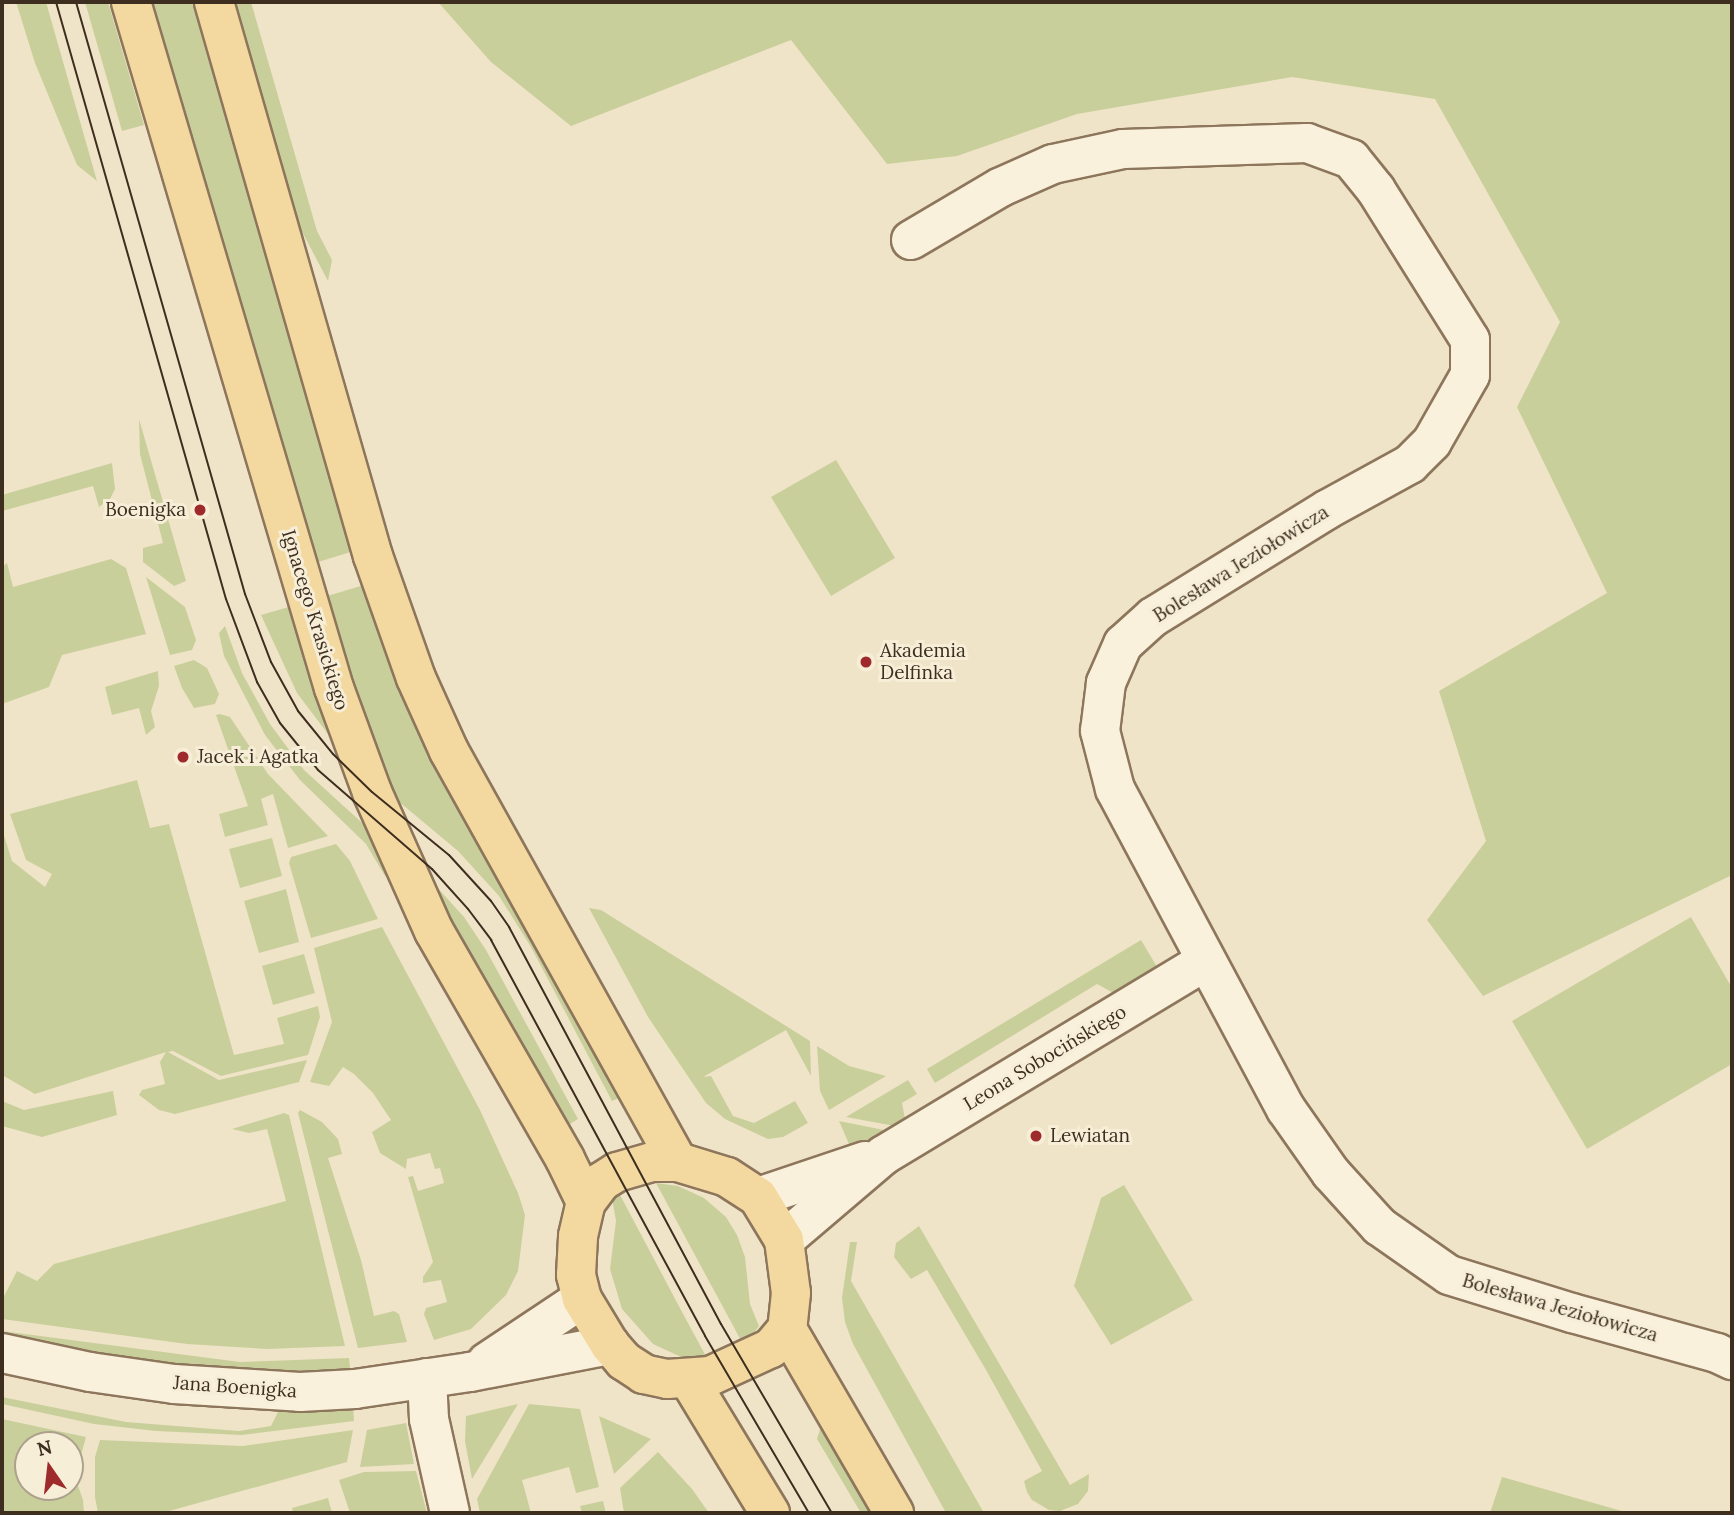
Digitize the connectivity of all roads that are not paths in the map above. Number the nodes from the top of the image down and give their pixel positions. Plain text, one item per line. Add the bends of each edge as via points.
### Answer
1 (131, 2) edge
2 (214, 2) edge
3 (911, 240) dead end
4 (1206, 961) junction
5 (884, 1155) junction
6 (678, 1162) junction
7 (758, 1197) junction
8 (586, 1202) junction
9 (784, 1240) junction
10 (582, 1299) junction
11 (787, 1329) junction
12 (610, 1345) junction
13 (2, 1353) edge
14 (1732, 1360) edge
15 (470, 1373) junction
16 (427, 1378) junction
17 (688, 1378) junction
18 (450, 1513) edge
19 (770, 1513) edge
20 (894, 1513) edge

1 - 8 main road, Ignacego Krasickiego via 334,688 372,792 435,931
2 - 6 main road via 373,556 416,678 449,751
3 - 4 street, Bolesława Jeziołowicza via 1001,187 1053,164 1123,149 1307,143 1351,159 1376,190 1470,340 1470,375 1432,442 1410,464 1153,617 1123,644 1106,683 1100,731 1115,789
4 - 5 street, Leona Sobocińskiego
4 - 14 street, Bolesława Jeziołowicza via 1286,1110 1331,1173 1379,1226 1449,1275
5 - 7 street, Leona Sobocińskiego
5 - 9 street, Leona Sobocińskiego
6 - 7 main road via 727,1177
6 - 8 main road via 653,1162 617,1172 601,1182
7 - 9 main road
8 - 10 main road via 576,1275
9 - 11 main road via 791,1293
10 - 12 main road
10 - 15 street, Jana Boenigka
11 - 17 main road via 771,1348 743,1363 710,1376
11 - 20 main road
12 - 15 street, Jana Boenigka
12 - 17 main road via 644,1374
13 - 16 street, Jana Boenigka via 162,1383 288,1391 355,1389
15 - 16 street, Jana Boenigka
16 - 18 street via 429,1419
17 - 19 main road

